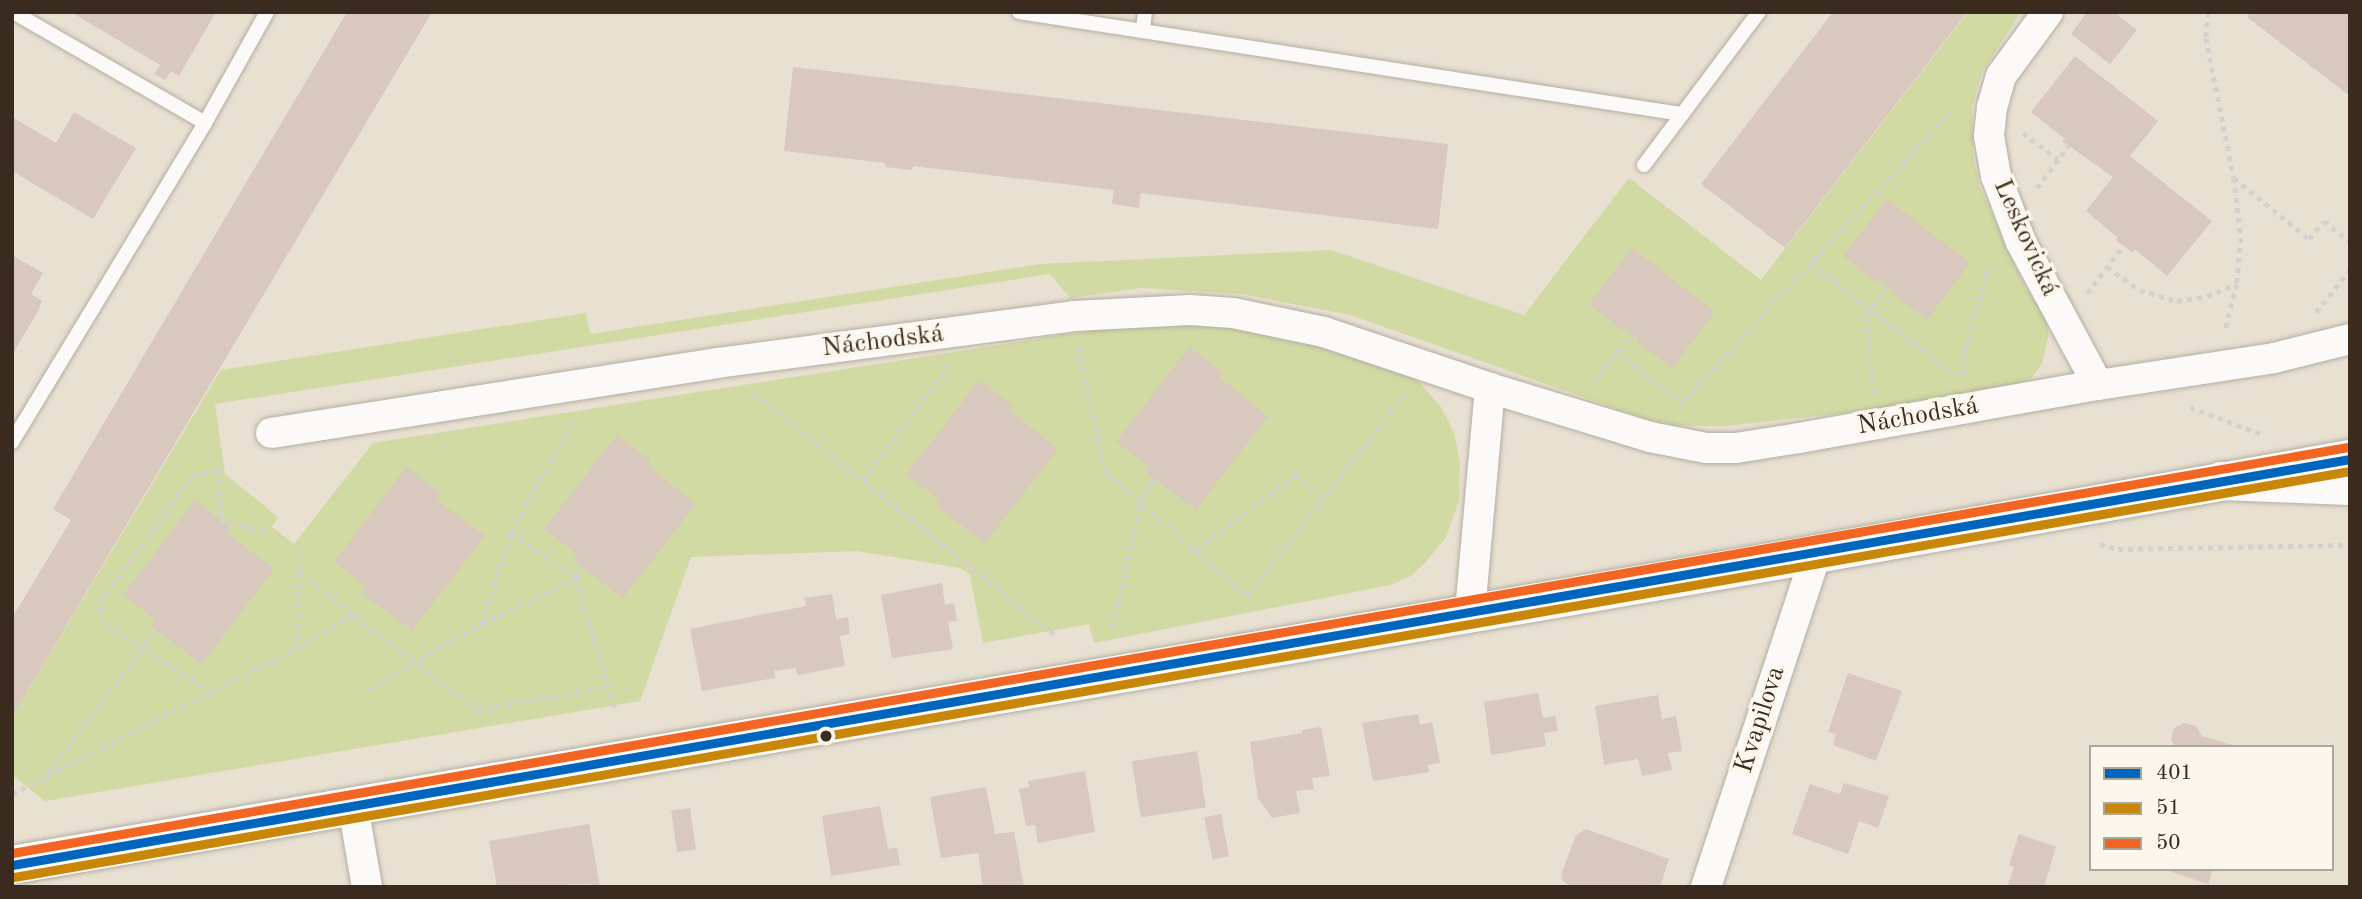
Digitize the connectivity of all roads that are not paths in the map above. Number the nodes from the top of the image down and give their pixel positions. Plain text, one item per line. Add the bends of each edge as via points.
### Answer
1 (13, 12) edge
2 (267, 12) edge
3 (1019, 12) edge
4 (1145, 12) edge
5 (1759, 12) edge
6 (2048, 12) edge
7 (1143, 30) junction
8 (1682, 114) junction
9 (205, 123) junction
10 (1644, 165) dead end
11 (2350, 339) edge
12 (2098, 385) junction
13 (1490, 388) junction
14 (271, 433) dead end
15 (12, 442) edge
16 (2350, 458) edge
17 (2221, 481) junction
18 (2350, 486) edge
19 (1816, 554) junction
20 (1471, 612) junction
21 (353, 806) junction
22 (12, 865) edge
23 (367, 887) edge
24 (1706, 887) edge

1 - 9 lane
2 - 9 lane
3 - 7 lane
4 - 7 lane
5 - 8 lane
6 - 12 street, Leskovická via 2001,76 1989,136 1996,176 2021,242
7 - 8 lane
8 - 10 lane
9 - 15 lane
11 - 12 street, Náchodská via 2274,358
12 - 13 street, Náchodská via 1799,438 1716,448 1650,437
13 - 14 street, Náchodská via 1324,332 1233,313 1190,310 1074,316 717,363
13 - 20 street
16 - 17 main road
17 - 18 main road
17 - 19 main road
19 - 20 main road
19 - 24 street, Kvapilova
20 - 21 main road
21 - 22 main road
21 - 23 street

